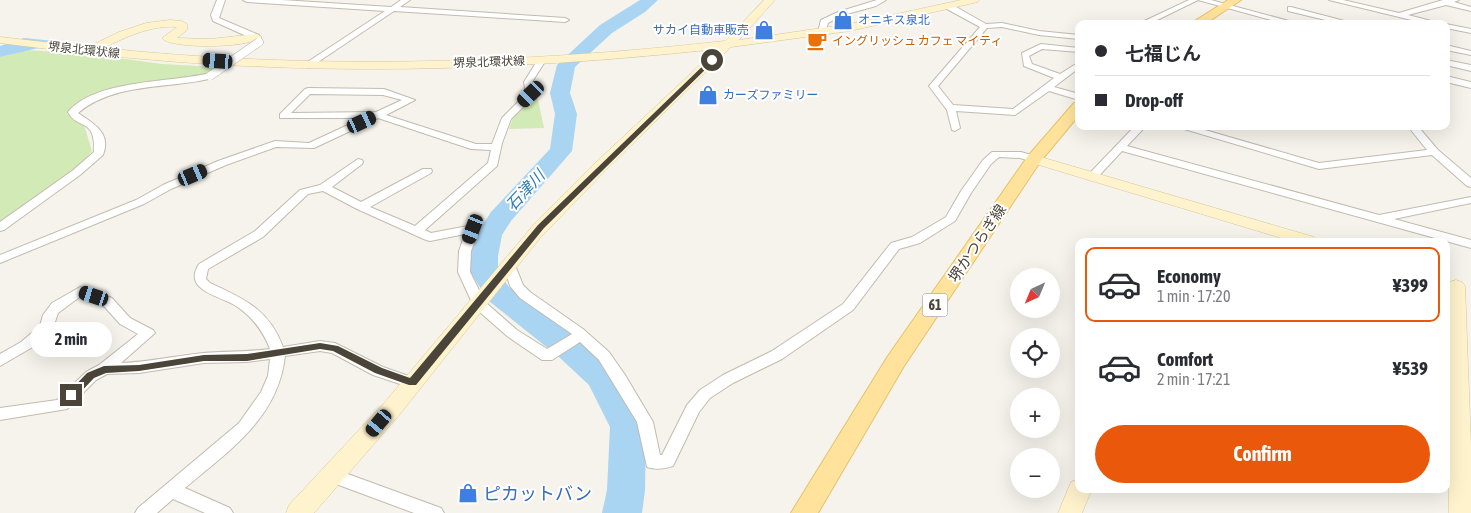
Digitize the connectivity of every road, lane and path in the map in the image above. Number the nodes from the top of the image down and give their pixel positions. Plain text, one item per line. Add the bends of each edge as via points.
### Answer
1 (221, 0) edge
2 (247, 0) edge
3 (406, 0) edge
4 (770, 0) edge
5 (882, 0) edge
6 (974, 0) edge
7 (1195, 0) edge
8 (1202, 0) edge
9 (1300, 0) edge
10 (1333, 0) edge
11 (1436, 0) edge
12 (1455, 0) edge
13 (1446, 2) junction
14 (1232, 3) edge
15 (948, 6) junction
16 (393, 9) junction
17 (1291, 9) junction
18 (1471, 9) edge
19 (1400, 15) junction
20 (565, 20) dead end
21 (1151, 20) edge
22 (1203, 20) edge
23 (1272, 20) edge
24 (1275, 20) edge
25 (1336, 20) edge
26 (1421, 20) edge
27 (985, 26) junction
28 (1450, 27) edge
29 (1471, 31) edge
30 (822, 32) junction
31 (1075, 37) edge
32 (257, 39) junction
33 (0, 40) edge
34 (730, 44) junction
35 (1450, 48) edge
36 (83, 50) junction
37 (1075, 50) edge
38 (1471, 53) edge
39 (542, 60) junction
40 (1450, 63) edge
41 (309, 65) junction
42 (1075, 67) edge
43 (1471, 68) edge
44 (1062, 78) junction
45 (1450, 80) edge
46 (1471, 85) edge
47 (1048, 88) junction
48 (1075, 96) edge
49 (950, 108) junction
50 (1075, 111) edge
51 (378, 115) junction
52 (955, 128) dead end
53 (1138, 130) edge
54 (1193, 130) edge
55 (1418, 130) edge
56 (496, 147) junction
57 (1122, 148) junction
58 (1434, 152) junction
59 (1034, 159) junction
60 (358, 162) dead end
61 (427, 171) dead end
62 (1092, 177) junction
63 (1471, 184) edge
64 (324, 187) junction
65 (1471, 200) edge
66 (360, 207) junction
67 (1380, 219) junction
68 (0, 227) edge
69 (417, 231) junction
70 (1298, 238) edge
71 (1449, 238) edge
72 (1450, 238) edge
73 (1471, 244) edge
74 (0, 259) edge
75 (509, 268) junction
76 (1458, 286) edge
77 (480, 303) junction
78 (581, 335) junction
79 (278, 352) junction
80 (0, 360) edge
81 (104, 369) junction
82 (1459, 379) edge
83 (412, 383) junction
84 (0, 414) edge
85 (334, 476) junction
86 (172, 490) junction
87 (1078, 493) edge
88 (144, 513) edge
89 (224, 513) edge
90 (298, 513) edge
91 (435, 513) edge
92 (804, 513) edge
93 (1070, 513) edge
94 (1461, 513) edge

1 - 32 street via 216,19
2 - 16 street
3 - 16 street
4 - 34 street
5 - 30 street via 824,22
6 - 15 street, 堺泉北環状線
7 - 21 street
8 - 14 street
9 - 17 street
10 - 19 street
11 - 13 street
12 - 13 street
13 - 18 street
13 - 19 street
14 - 22 main road
14 - 23 street
15 - 27 street
15 - 30 street, 堺泉北環状線
16 - 20 street
16 - 41 street
17 - 24 street
17 - 25 street
19 - 26 street
27 - 31 street via 1002,25
27 - 49 street via 933,86
28 - 29 street
30 - 34 street, 堺泉北環状線
32 - 36 street via 175,42 168,38 183,28 182,24 169,22 135,30
32 - 68 street, bridge via 210,76 121,90 77,107 73,112 75,116 89,120 94,128 98,153 76,173
33 - 36 street, 堺泉北環状線
34 - 39 street, 堺泉北環状線
34 - 75 street via 541,226
35 - 38 street
36 - 41 street, 堺泉北環状線
37 - 44 street via 1041,46 1025,55 1028,66
39 - 41 street, 堺泉北環状線 via 383,66
39 - 56 street via 528,82 531,94 507,118
40 - 43 street
42 - 44 street
44 - 47 street
45 - 46 street
47 - 48 street
47 - 49 street via 1015,112
49 - 52 street via 956,118
50 - 59 main road, 堺かつらぎ線 / 61
51 - 51 street via 410,100 384,92 308,91 282,116
51 - 56 street via 474,147
51 - 74 street via 310,146 275,144 259,149
53 - 57 street
54 - 58 street via 1319,166
55 - 58 street
56 - 69 street via 493,164
57 - 62 street
57 - 67 street
58 - 63 street
59 - 62 street
59 - 78 street via 996,154 965,193 951,219 916,240 894,246 848,307 777,355 705,394 693,409 667,461 653,462 645,422 604,356
59 - 92 main road, 堺かつらぎ線 / 61 via 896,361
60 - 64 street
61 - 66 street
62 - 70 street
64 - 66 street
64 - 79 street via 304,192 259,234 209,262 200,273 200,280 206,286 242,303 259,317
65 - 67 street
66 - 69 street
67 - 71 street
69 - 77 street via 430,237 473,229 465,251 464,272
72 - 73 street
75 - 77 street
75 - 78 street via 525,295
76 - 82 street
77 - 78 street via 512,333 547,356
77 - 83 street
79 - 81 street via 247,358 204,358 139,368
79 - 83 street via 320,346 335,348
79 - 86 street via 275,376 268,394 245,427
80 - 81 street via 47,328 46,319 51,311 80,292 107,301 125,321 148,333
81 - 84 street via 91,376 61,405
82 - 94 street
83 - 85 street
85 - 90 street
85 - 91 street
86 - 88 street
86 - 89 street
87 - 93 street

